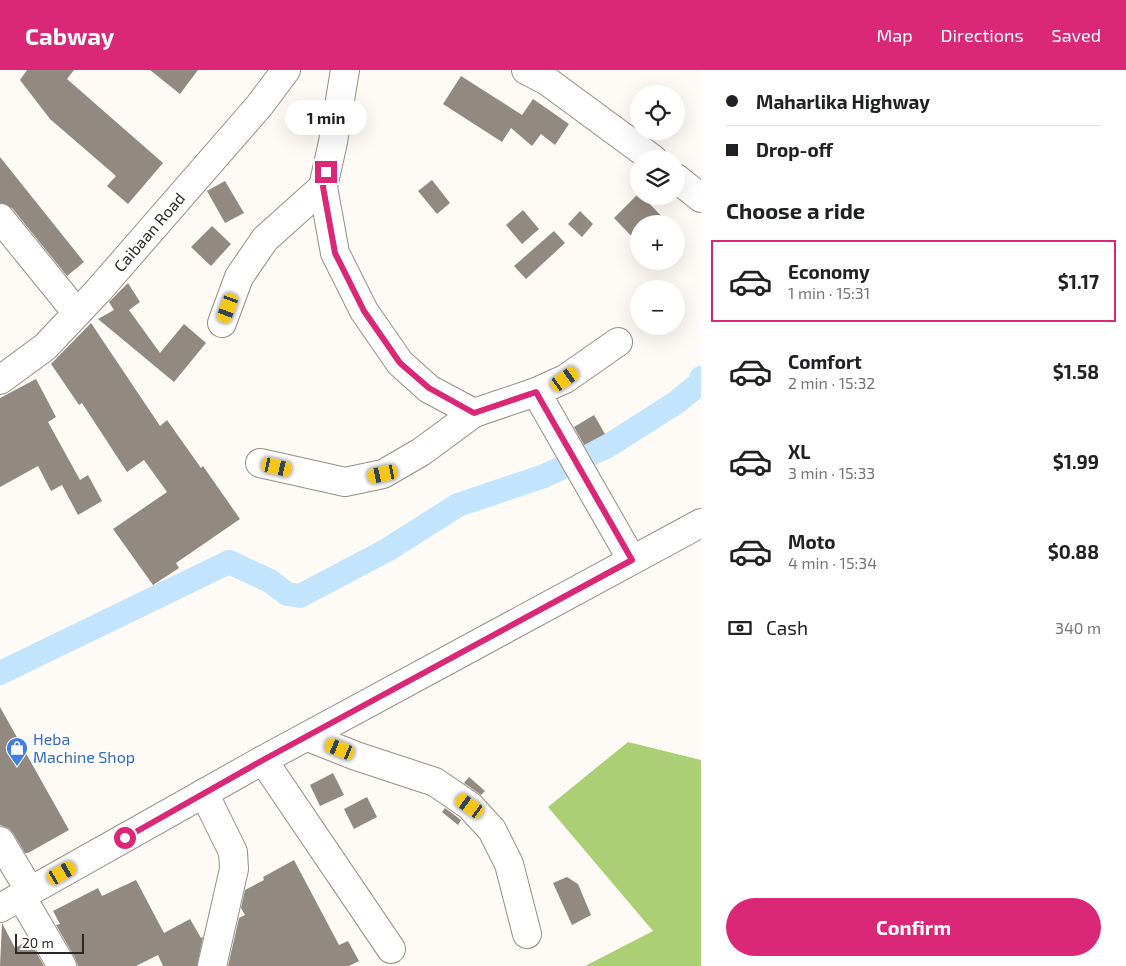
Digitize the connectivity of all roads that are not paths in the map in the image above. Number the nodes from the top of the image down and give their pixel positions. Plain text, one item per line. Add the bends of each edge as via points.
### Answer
1 (286, 70) edge
2 (344, 70) edge
3 (526, 70) edge
4 (641, 150) edge
5 (685, 185) edge
6 (323, 187) junction
7 (701, 198) edge
8 (0, 218) edge
9 (77, 313) junction
10 (222, 323) dead end
11 (618, 342) dead end
12 (0, 380) edge
13 (536, 392) junction
14 (474, 413) junction
15 (260, 463) dead end
16 (701, 523) edge
17 (632, 560) junction
18 (308, 737) junction
19 (263, 760) junction
20 (204, 793) junction
21 (0, 841) edge
22 (17, 898) edge
23 (527, 934) dead end
24 (391, 949) dead end
25 (62, 966) edge
26 (212, 966) edge

1 - 9 main road, Caibaan Road via 259,106
2 - 6 main road
3 - 4 main road via 547,81
5 - 7 main road
6 - 10 main road via 265,239 239,277
6 - 14 main road via 335,253 364,311 400,363 429,388
8 - 9 main road
9 - 12 main road, Caibaan Road via 45,347
11 - 13 main road via 565,379
13 - 14 main road
13 - 17 main road
14 - 15 main road via 421,452 383,474 345,482
16 - 17 main road
17 - 18 main road
18 - 19 main road
18 - 23 main road via 435,782 470,806 492,830 509,864
19 - 20 main road
19 - 24 main road
20 - 22 main road
20 - 26 main road via 233,852 234,869
21 - 22 main road
22 - 25 main road

